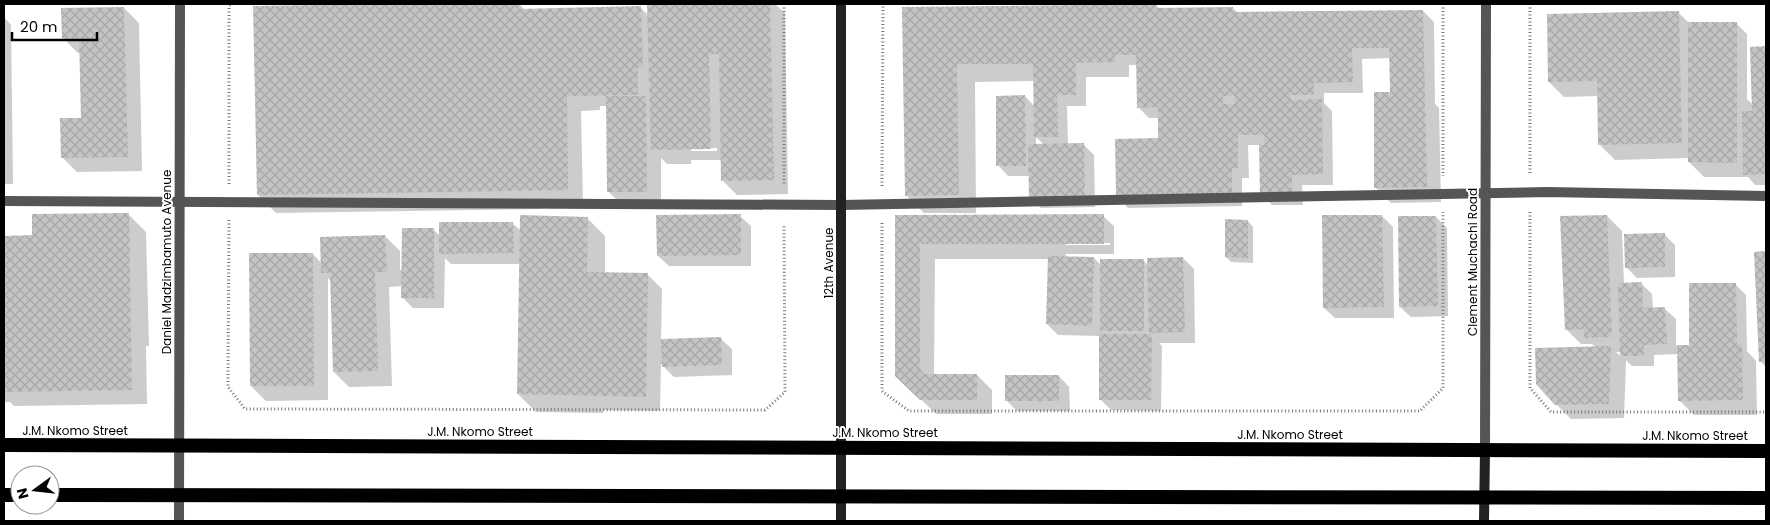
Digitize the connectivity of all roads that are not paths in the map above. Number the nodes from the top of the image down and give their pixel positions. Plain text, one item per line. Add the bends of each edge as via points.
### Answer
1 (180, 4) edge
2 (841, 4) edge
3 (1486, 4) edge
4 (1485, 193) junction
5 (1766, 196) edge
6 (4, 201) edge
7 (180, 201) junction
8 (841, 205) junction
9 (4, 445) edge
10 (179, 446) junction
11 (841, 448) junction
12 (1485, 451) junction
13 (1766, 451) edge
14 (60, 495) edge
15 (179, 495) junction
16 (841, 496) junction
17 (1484, 497) junction
18 (1766, 498) edge
19 (179, 521) edge
20 (841, 521) edge
21 (1484, 521) edge

1 - 7 street, Daniel Madzimbamuto Avenue
2 - 8 main road, 12th Avenue
3 - 4 street, Clement Muchachi Road
4 - 5 street
4 - 8 street
4 - 12 street, Clement Muchachi Road
6 - 7 street
7 - 8 street
7 - 10 street, Daniel Madzimbamuto Avenue
8 - 11 main road, 12th Avenue
9 - 10 highway, J.M. Nkomo Street
10 - 11 highway, J.M. Nkomo Street
10 - 15 street, Daniel Madzimbamuto Avenue
11 - 12 highway, J.M. Nkomo Street
11 - 16 main road, 12th Avenue
12 - 13 highway, J.M. Nkomo Street
12 - 17 main road, Clement Muchachi Road
14 - 15 highway
15 - 16 highway
15 - 19 street, Daniel Madzimbamuto Avenue
16 - 17 highway
16 - 20 main road, 12th Avenue
17 - 18 highway
17 - 21 main road, Clement Muchachi Road

